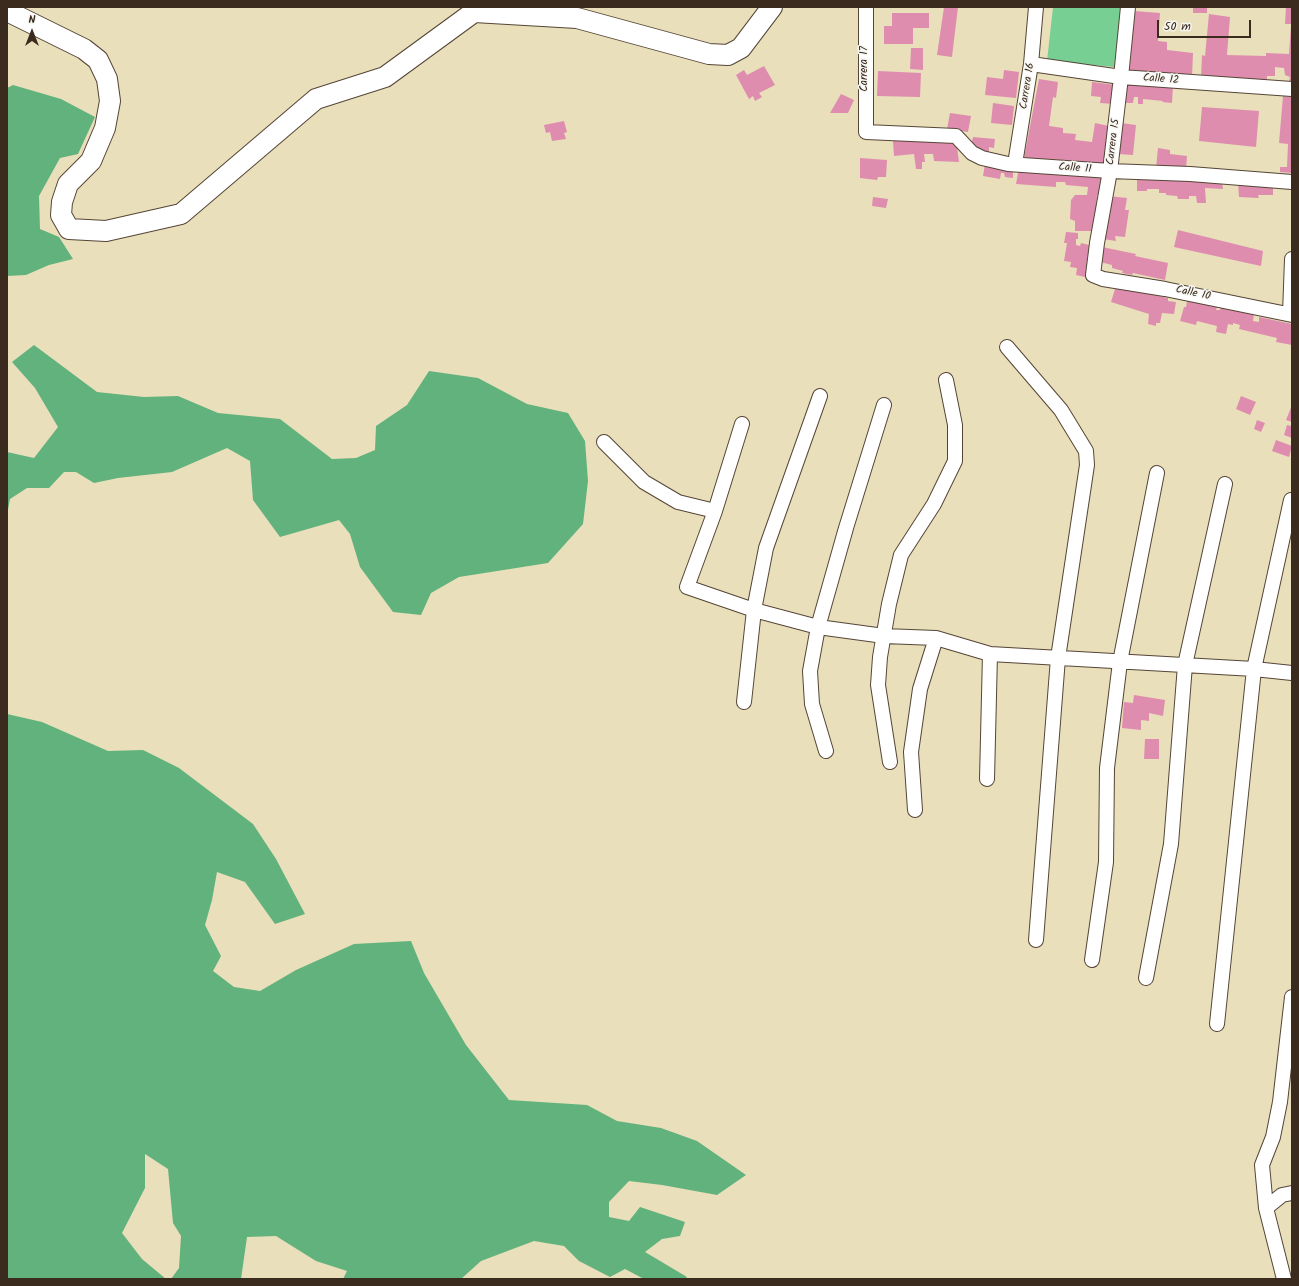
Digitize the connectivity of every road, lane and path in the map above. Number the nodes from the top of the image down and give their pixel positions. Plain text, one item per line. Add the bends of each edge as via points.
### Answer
1 (772, 7) edge
2 (866, 7) edge
3 (1036, 7) edge
4 (1128, 7) edge
5 (7, 11) edge
6 (1031, 64) junction
7 (1122, 77) junction
8 (1292, 89) edge
9 (866, 132) joint
10 (1015, 164) junction
11 (1110, 171) junction
12 (1292, 182) edge
13 (1292, 259) edge
14 (1093, 275) joint
15 (1291, 315) edge
16 (1007, 347) dead end
17 (946, 380) dead end
18 (820, 396) dead end
19 (884, 405) dead end
20 (742, 424) dead end
21 (604, 442) dead end
22 (1157, 473) dead end
23 (1225, 484) dead end
24 (1291, 500) dead end
25 (714, 511) junction
26 (754, 610) junction
27 (818, 627) junction
28 (884, 636) junction
29 (936, 638) junction
30 (990, 654) junction
31 (1058, 658) junction
32 (1120, 662) junction
33 (1185, 665) junction
34 (1254, 669) junction
35 (1292, 673) edge
36 (744, 702) dead end
37 (826, 751) dead end
38 (890, 762) dead end
39 (987, 779) dead end
40 (915, 810) dead end
41 (1036, 940) dead end
42 (1092, 960) dead end
43 (1146, 978) dead end
44 (1292, 998) edge
45 (1217, 1024) dead end
46 (1292, 1193) edge
47 (1266, 1208) junction
48 (1284, 1279) edge

1 - 5 street via 741,48 728,56 709,54 577,18 474,12 385,77 316,99 181,214 106,231 70,229 61,215 68,184 91,161 105,128 110,101 107,79 98,60 84,49
2 - 9 street, Carrera 17
3 - 6 street, Carrera 16
4 - 7 street, Carrera 15
6 - 7 street, Calle 12
6 - 10 street, Carrera 16
7 - 8 street, Calle 12
7 - 11 street, Carrera 15
9 - 10 street, Calle 11 via 956,136 972,153 982,158
10 - 11 street, Calle 11
11 - 12 street, Calle 11
11 - 14 street, Carrera 15
13 - 15 street
14 - 15 street, Calle 10
16 - 31 street via 1061,410 1086,451 1087,465
17 - 28 street via 955,426 955,461 934,504 901,555
18 - 26 street via 766,548
19 - 27 street
20 - 25 street
21 - 25 street via 644,482 678,502
22 - 32 street
23 - 33 street
24 - 34 street
25 - 26 street via 687,588
26 - 27 street
26 - 36 street
27 - 28 street
27 - 37 street via 810,672 812,704
28 - 29 street
28 - 38 street via 878,685
29 - 30 street
29 - 40 street via 920,688 911,752
30 - 31 street
30 - 39 street
31 - 32 street
31 - 41 street
32 - 33 street
32 - 42 street via 1107,768 1106,862
33 - 34 street
33 - 43 street via 1170,844
34 - 35 street
34 - 45 street
44 - 47 street via 1280,1102 1273,1137 1262,1165
46 - 47 street via 1282,1195
47 - 48 street

